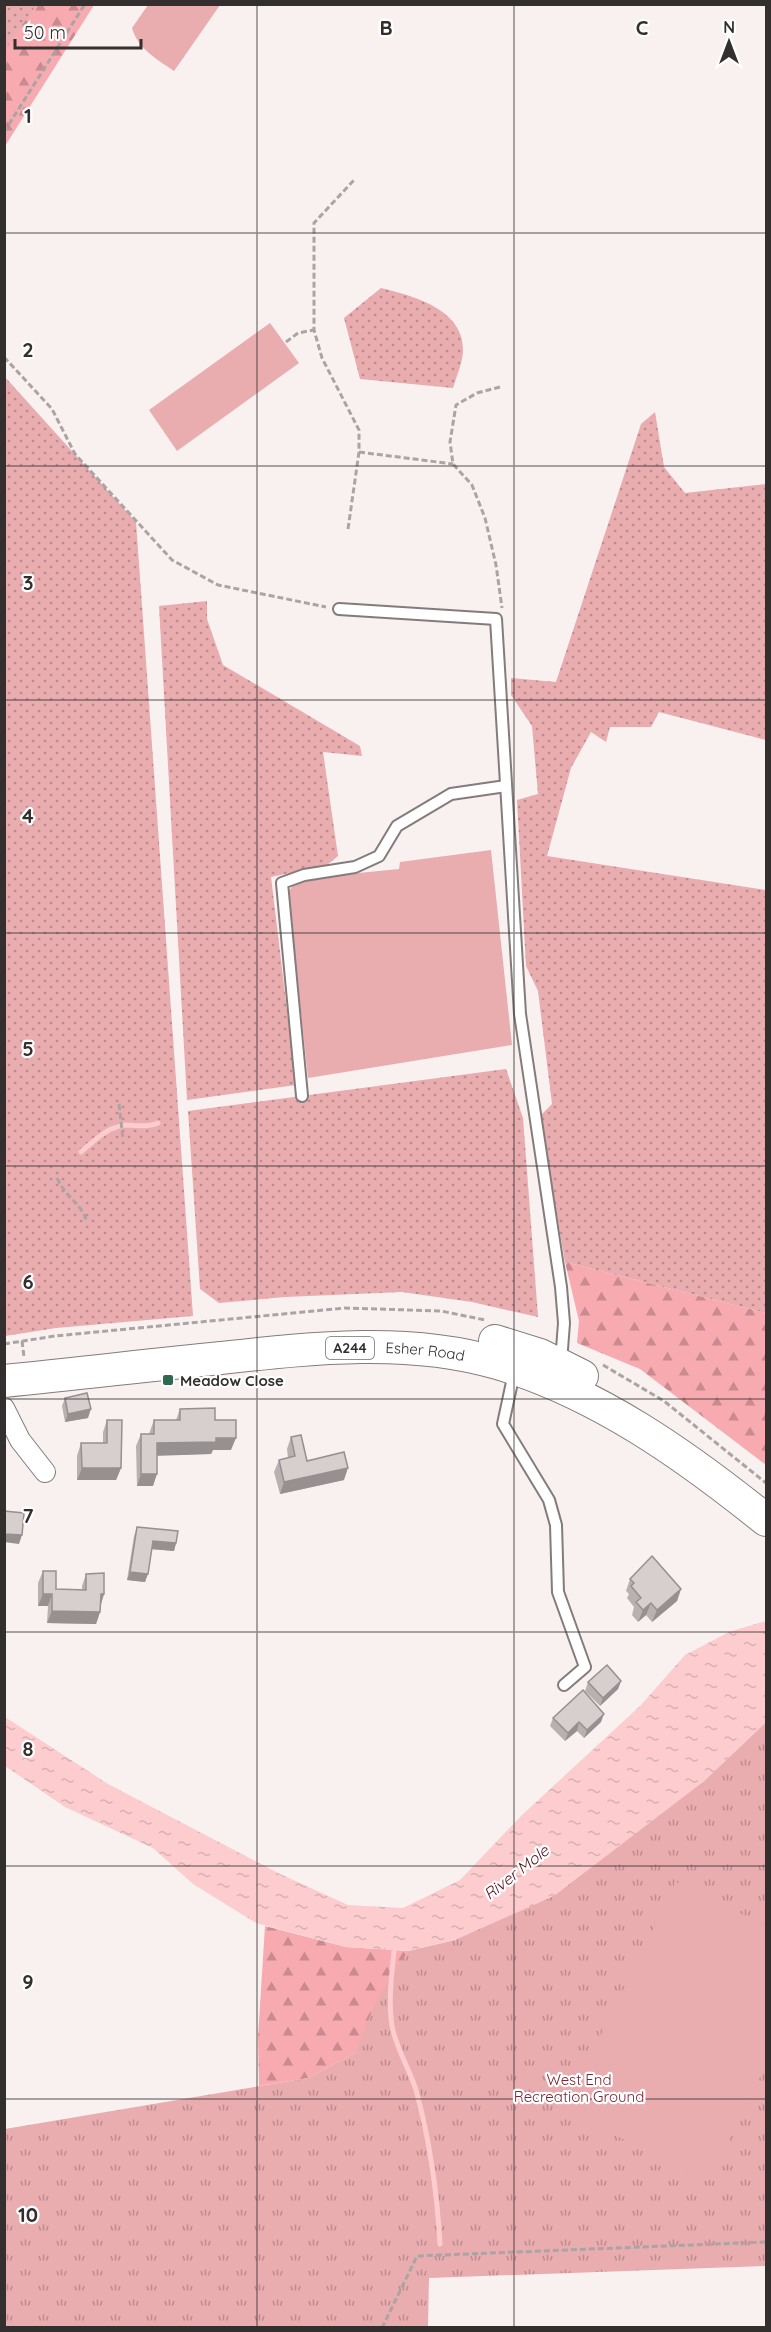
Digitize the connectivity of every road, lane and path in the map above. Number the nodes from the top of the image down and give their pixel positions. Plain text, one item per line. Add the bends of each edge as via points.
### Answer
1 (85, 4) edge
2 (4, 132) edge
3 (354, 180) dead end
4 (314, 330) junction
5 (286, 342) dead end
6 (4, 357) edge
7 (500, 387) dead end
8 (359, 452) junction
9 (453, 464) junction
10 (348, 529) dead end
11 (339, 609) joint
12 (495, 619) junction
13 (506, 786) junction
14 (303, 1096) dead end
15 (119, 1104) dead end
16 (123, 1138) dead end
17 (57, 1178) dead end
18 (87, 1222) dead end
19 (4, 1362) edge
20 (560, 1364) junction
21 (514, 1369) junction
22 (4, 1381) edge
23 (4, 1408) edge
24 (45, 1472) dead end
25 (766, 1494) edge
26 (766, 1520) edge
27 (564, 1685) dead end
28 (766, 2242) edge
29 (381, 2328) edge

1 - 2 path
3 - 4 path via 314,223
4 - 5 path via 298,333
4 - 8 path via 321,358 359,430
6 - 11 path via 52,409 75,454 172,560 218,585
7 - 9 path via 477,393 456,405 450,442
8 - 9 path
8 - 10 path
9 - 12 path via 472,485 485,518 503,617
11 - 12 lane
12 - 13 lane
13 - 14 lane via 451,794 397,826 379,856 355,867 304,875 282,883
13 - 20 lane via 520,1014 561,1287 564,1323
15 - 16 path
17 - 18 path via 70,1198 82,1207
19 - 20 main road, Esher Road / A244 via 284,1333 386,1328 473,1336
20 - 25 main road, Esher Road / A244 via 632,1402 704,1447
21 - 22 main road, Esher Road / A244 via 446,1353 368,1348 260,1354
21 - 26 main road, Esher Road / A244 via 625,1420 675,1451
21 - 27 lane via 503,1424 549,1500 556,1525 558,1592 585,1667
23 - 24 street via 20,1440
28 - 29 path via 417,2256

